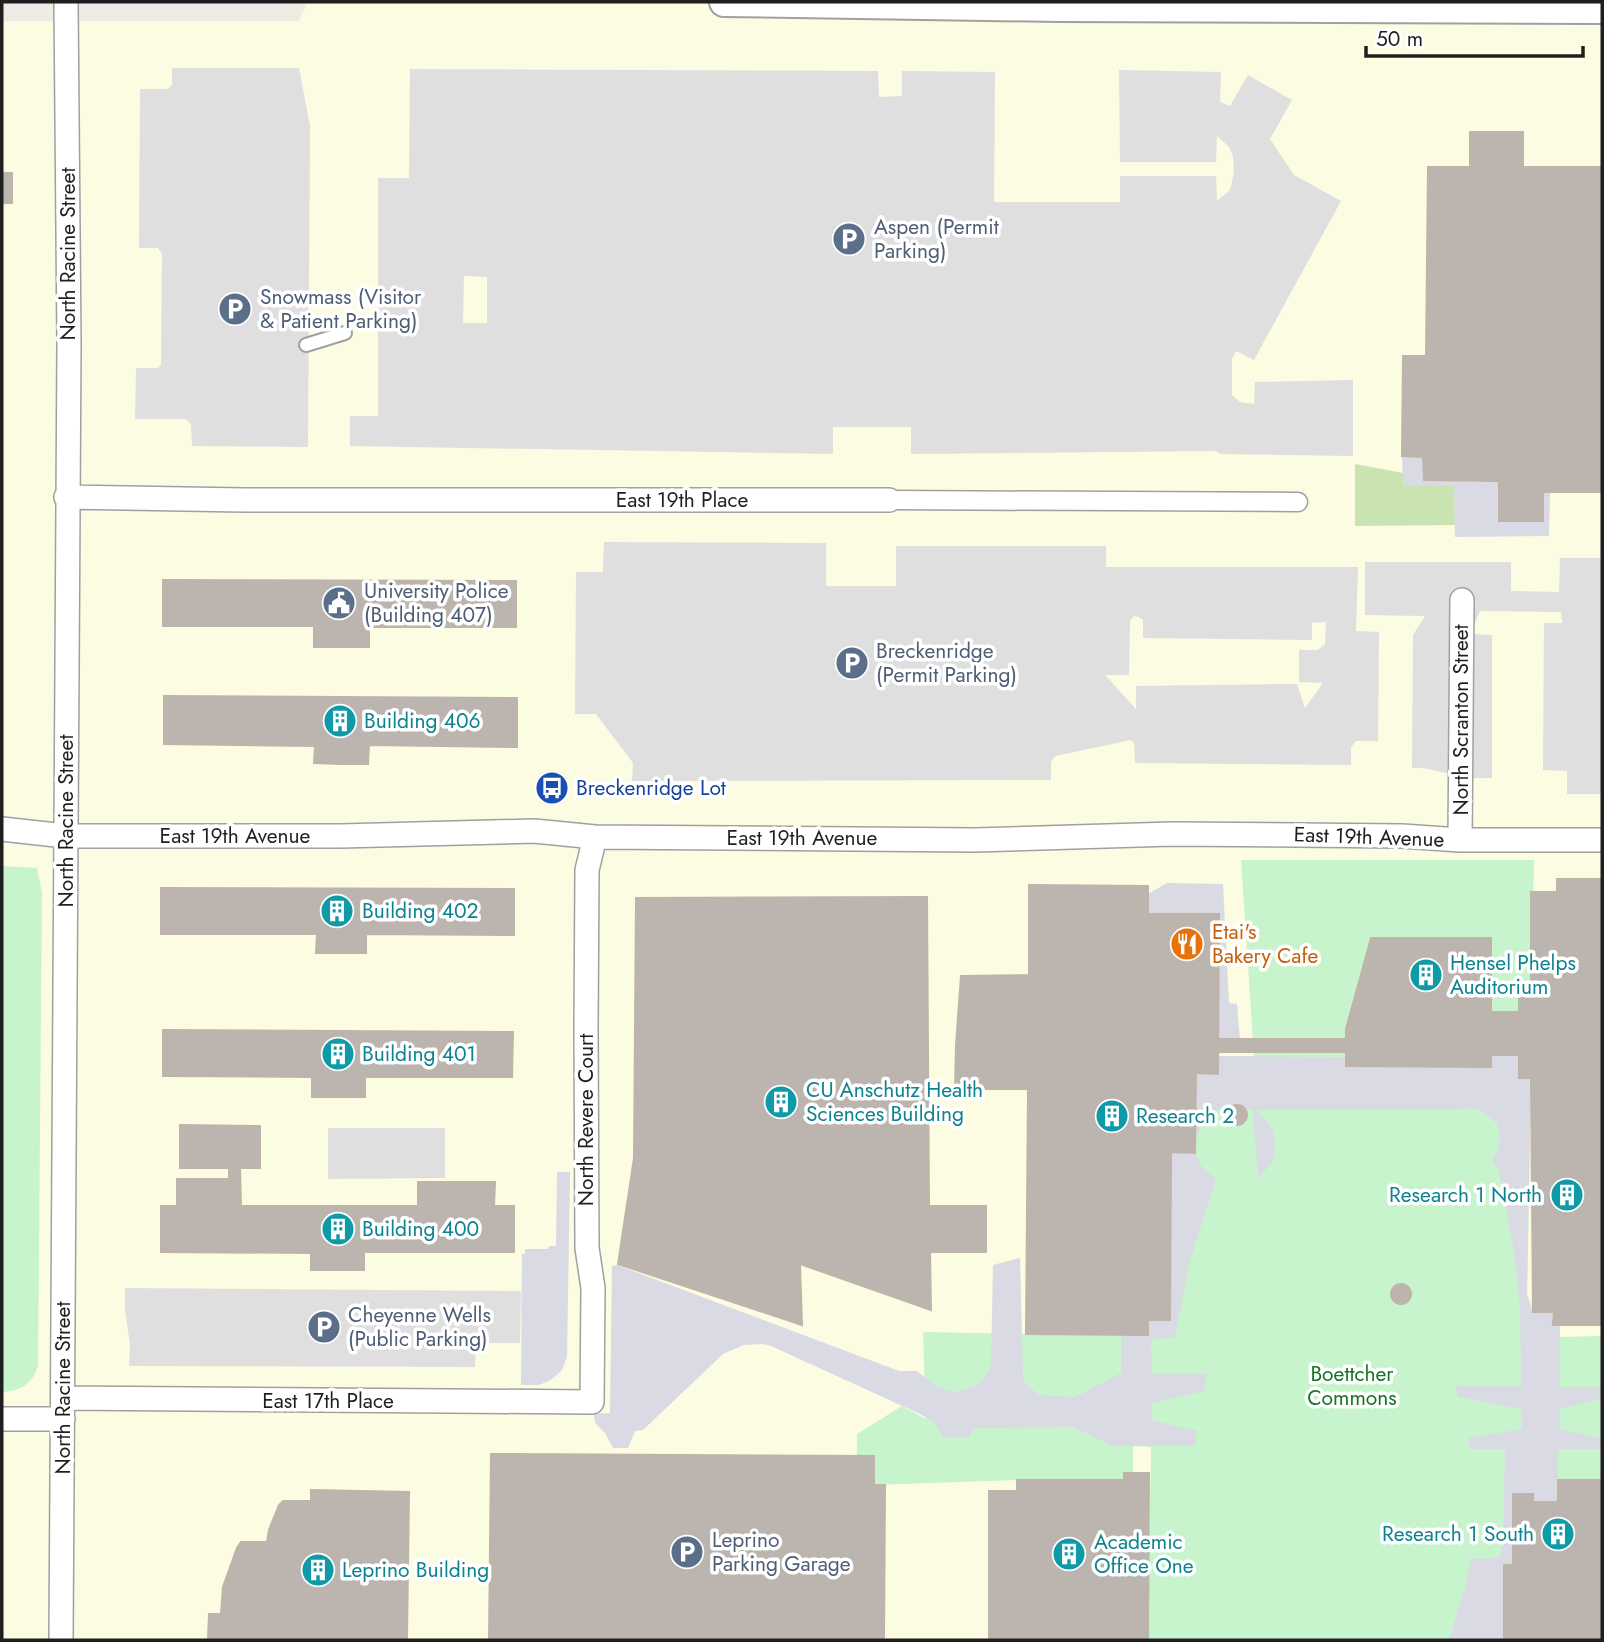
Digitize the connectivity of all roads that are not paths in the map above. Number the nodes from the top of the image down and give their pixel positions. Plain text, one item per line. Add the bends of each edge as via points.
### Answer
1 (66, 2) edge
2 (724, 2) edge
3 (1496, 5) edge
4 (1602, 9) edge
5 (345, 333) dead end
6 (306, 345) dead end
7 (66, 497) junction
8 (889, 500) joint
9 (1298, 502) dead end
10 (1462, 600) dead end
11 (2, 829) edge
12 (65, 836) junction
13 (595, 837) junction
14 (1602, 840) edge
15 (1460, 841) junction
16 (592, 1402) joint
17 (63, 1409) junction
18 (2, 1419) edge
19 (61, 1640) edge

1 - 7 street, North Racine Street
2 - 3 street via 1060,7
3 - 4 street
5 - 6 lane
7 - 8 street, East 19th Place
7 - 12 street, North Racine Street
8 - 9 street, East 19th Place
10 - 15 street, North Scranton Street
11 - 12 street, East 19th Avenue
12 - 13 street, East 19th Avenue via 534,831
12 - 17 street, North Racine Street
13 - 15 street, East 19th Avenue via 975,839 1172,834 1402,836
13 - 16 street, North Revere Court via 587,870 586,1029
14 - 15 street, East 19th Avenue
16 - 17 street, East 17th Place
17 - 18 street, East 17th Place
17 - 19 street, North Racine Street

